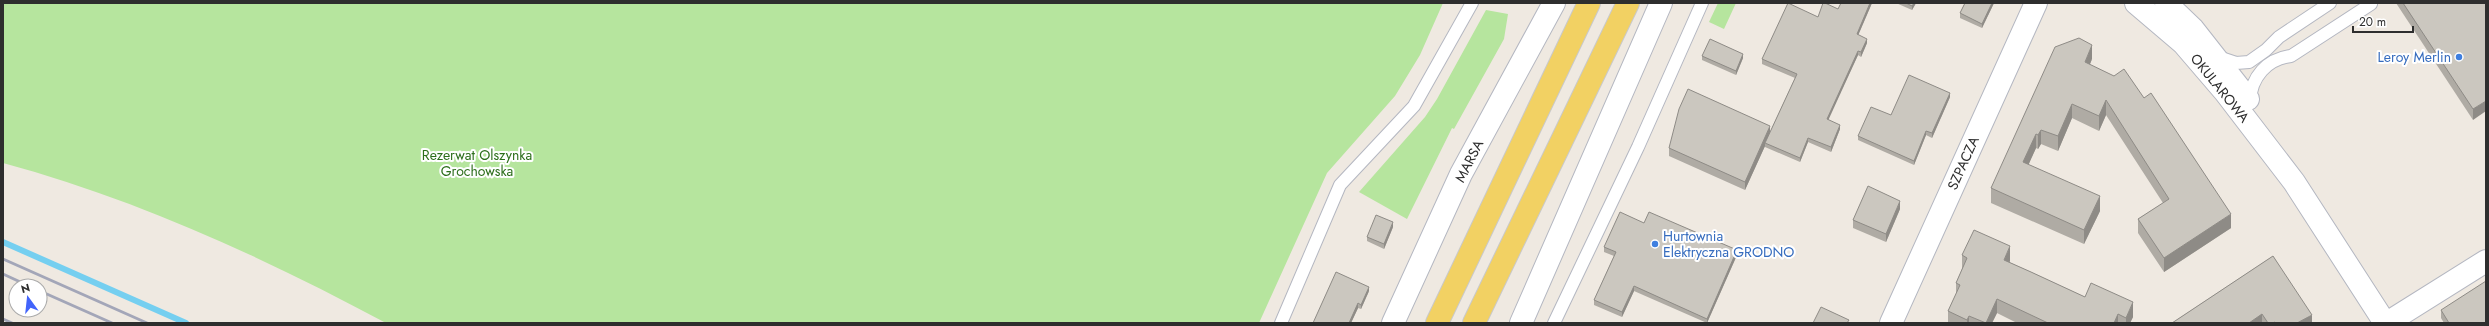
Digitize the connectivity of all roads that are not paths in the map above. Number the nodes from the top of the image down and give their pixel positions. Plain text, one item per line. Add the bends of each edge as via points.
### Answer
1 (1472, 3) edge
2 (1554, 3) edge
3 (1589, 3) edge
4 (1628, 3) edge
5 (1661, 3) edge
6 (1702, 3) edge
7 (2036, 3) edge
8 (2136, 3) edge
9 (2330, 3) edge
10 (2371, 4) dead end
11 (2169, 5) edge
12 (2215, 56) junction
13 (2250, 102) junction
14 (2294, 182) junction
15 (2486, 261) edge
16 (1281, 323) edge
17 (1393, 323) edge
18 (1437, 323) edge
19 (1474, 323) edge
20 (1521, 323) edge
21 (1554, 323) edge
22 (1891, 323) edge
23 (2386, 323) edge

1 - 16 lane via 1414,106 1340,185
2 - 17 street, MARSA via 1461,174
3 - 18 main road
4 - 19 main road
5 - 20 street
6 - 21 lane via 1638,147
7 - 22 street, SZPACZA
8 - 14 street, OKULAROWA via 2183,43 2225,92
9 - 12 lane via 2279,36 2266,50 2249,62 2236,63
10 - 13 lane via 2291,56 2282,57 2258,74 2252,86
11 - 12 street, OKULAROWA
12 - 13 street, OKULAROWA
13 - 14 street, OKULAROWA via 2260,115
14 - 23 street, OKULAROWA
15 - 23 street

